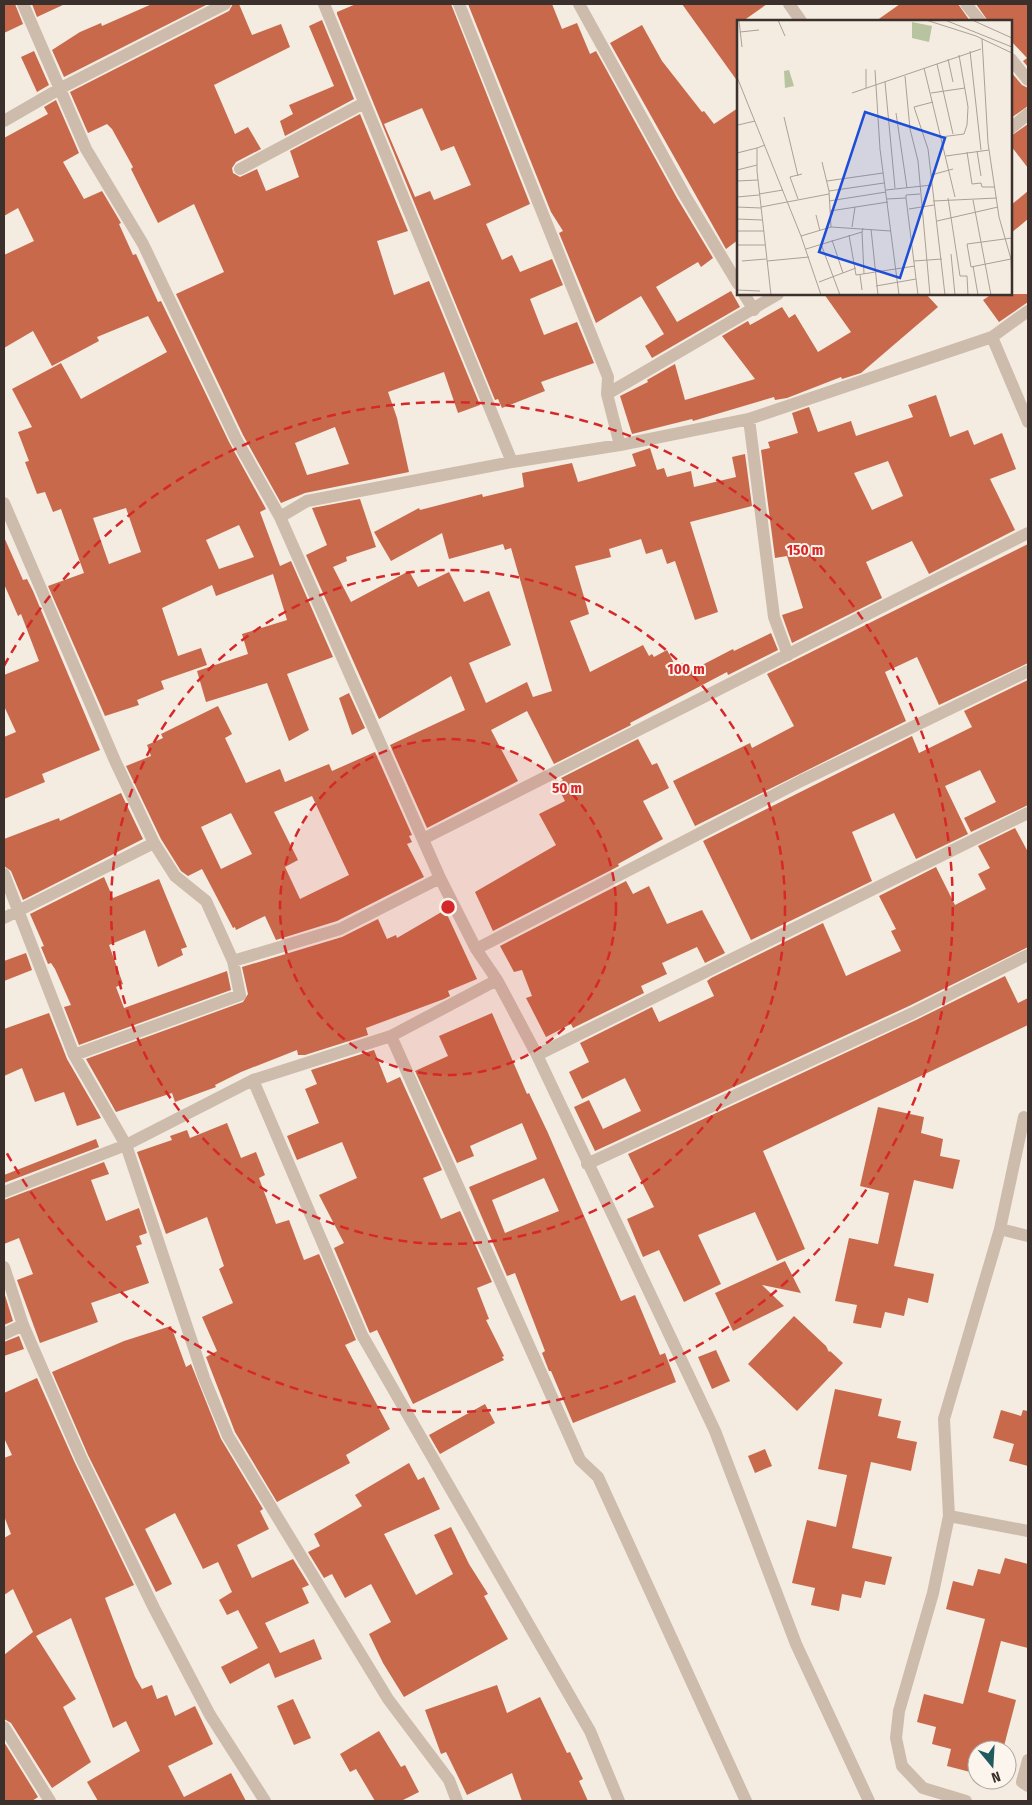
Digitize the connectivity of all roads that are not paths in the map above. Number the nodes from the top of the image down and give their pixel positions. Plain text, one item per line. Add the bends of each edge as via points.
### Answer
1 (23, 4) edge
2 (225, 4) edge
3 (324, 4) edge
4 (459, 4) edge
5 (579, 4) edge
6 (789, 4) edge
7 (966, 4) edge
8 (800, 20) edge
9 (979, 20) edge
10 (1012, 59) edge
11 (1028, 80) edge
12 (61, 88) junction
13 (364, 103) junction
14 (1028, 114) edge
15 (4, 121) edge
16 (1012, 127) edge
17 (240, 168) dead end
18 (737, 282) edge
19 (745, 295) edge
20 (776, 295) edge
21 (754, 310) junction
22 (1028, 311) edge
23 (992, 337) junction
24 (607, 394) junction
25 (749, 418) junction
26 (1028, 422) edge
27 (620, 445) junction
28 (512, 462) junction
29 (4, 503) edge
30 (280, 517) junction
31 (1028, 533) edge
32 (788, 655) junction
33 (1028, 671) edge
34 (1028, 813) edge
35 (423, 839) junction
36 (154, 842) junction
37 (4, 874) edge
38 (440, 878) junction
39 (19, 910) junction
40 (4, 918) edge
41 (476, 949) junction
42 (1028, 955) edge
43 (233, 961) junction
44 (497, 980) junction
45 (391, 1036) junction
46 (74, 1055) junction
47 (537, 1055) junction
48 (253, 1080) junction
49 (1024, 1117) dead end
50 (126, 1145) junction
51 (587, 1164) junction
52 (4, 1192) edge
53 (1000, 1229) junction
54 (1028, 1236) edge
55 (4, 1268) edge
56 (23, 1325) junction
57 (4, 1334) edge
58 (950, 1516) junction
59 (1028, 1531) edge
60 (4, 1727) edge
61 (1028, 1760) edge
62 (1028, 1786) edge
63 (48, 1801) edge
64 (265, 1801) edge
65 (457, 1801) edge
66 (619, 1801) edge
67 (746, 1801) edge
68 (869, 1801) edge
69 (966, 1801) edge

1 - 12 street
2 - 12 street
3 - 13 street
4 - 24 street via 608,377
5 - 18 street
6 - 8 street
7 - 9 street
10 - 11 street
12 - 15 street
12 - 30 street via 86,149 143,244 236,439
13 - 17 street
13 - 28 street
14 - 16 street
19 - 21 street
20 - 21 street
21 - 24 street
22 - 23 street
23 - 25 street
23 - 26 street
24 - 27 street
25 - 27 street
25 - 32 street via 774,617
27 - 28 street
28 - 30 street via 307,501
29 - 36 street via 116,763
30 - 35 street
31 - 32 street
32 - 35 street
33 - 41 street via 801,782
34 - 47 street
35 - 38 street
36 - 39 street
36 - 43 street via 174,876 206,901
37 - 39 street
38 - 41 street
38 - 43 street via 340,929
39 - 40 street
39 - 46 street
41 - 44 street
42 - 51 street via 913,1013
43 - 46 street via 240,995
44 - 45 street
44 - 47 street
45 - 48 street
45 - 67 street via 580,1460 598,1477
46 - 50 street
47 - 51 street
48 - 50 street
48 - 66 street via 362,1335 590,1731
49 - 53 street
50 - 52 street
50 - 65 street via 204,1378 228,1436 388,1699 449,1780
51 - 68 street via 715,1431 796,1644
53 - 54 street
53 - 58 street via 944,1419
55 - 56 street
56 - 57 street
56 - 64 street via 81,1458 154,1608 210,1715
58 - 59 street
58 - 69 street via 933,1593 899,1711 896,1738 902,1766 923,1788
60 - 63 street
61 - 62 street via 1022,1782

